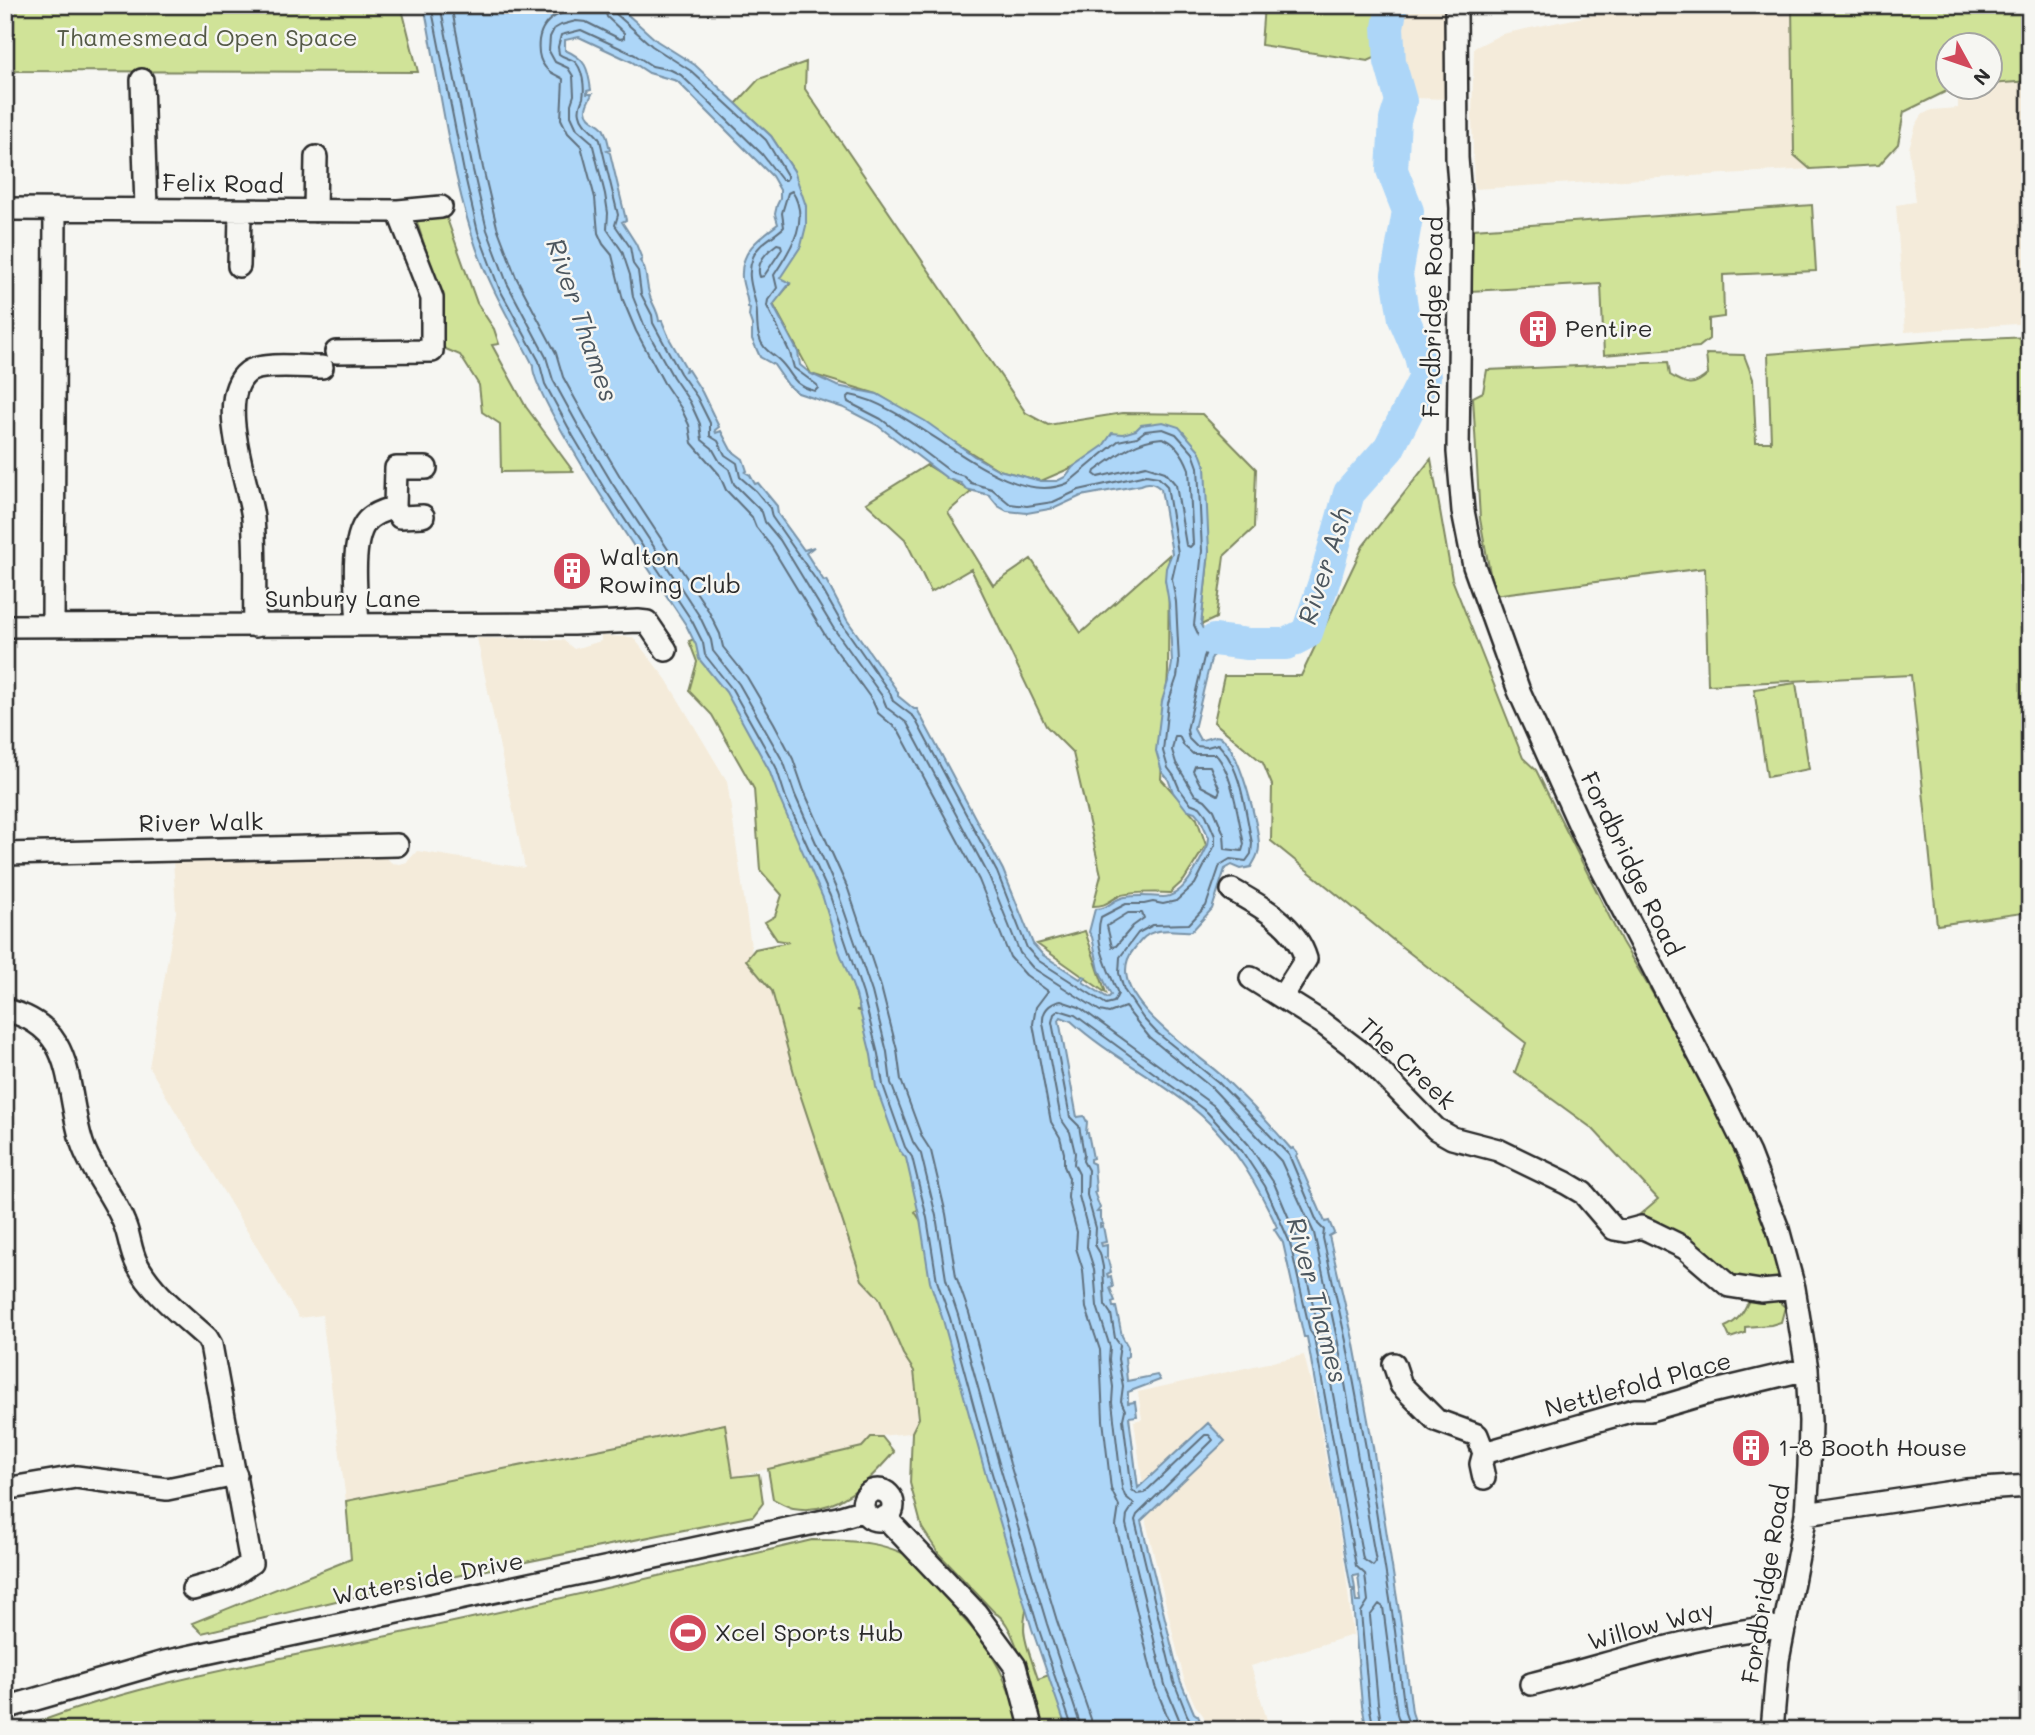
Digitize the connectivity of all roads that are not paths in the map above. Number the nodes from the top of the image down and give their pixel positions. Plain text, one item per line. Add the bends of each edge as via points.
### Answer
1 (1456, 5) edge
2 (142, 80) dead end
3 (316, 157) dead end
4 (441, 207) dead end
5 (5, 209) edge
6 (55, 209) junction
7 (146, 209) junction
8 (240, 211) junction
9 (315, 211) junction
10 (398, 211) junction
11 (239, 266) dead end
12 (426, 468) dead end
13 (395, 507) junction
14 (423, 516) dead end
15 (53, 625) junction
16 (358, 625) junction
17 (5, 626) edge
18 (255, 626) junction
19 (666, 650) dead end
20 (397, 845) dead end
21 (5, 854) edge
22 (1232, 890) dead end
23 (1251, 978) dead end
24 (1282, 997) junction
25 (5, 1010) edge
26 (1794, 1288) junction
27 (1395, 1364) dead end
28 (1807, 1369) junction
29 (1484, 1453) junction
30 (236, 1475) junction
31 (1484, 1478) dead end
32 (2030, 1486) edge
33 (5, 1489) edge
34 (1806, 1514) junction
35 (193, 1589) dead end
36 (1785, 1626) junction
37 (1531, 1684) dead end
38 (5, 1708) edge
39 (1032, 1730) edge
40 (1772, 1730) edge

1 - 26 street, Fordbridge Road via 1461,208 1458,452 1474,566 1519,691 1585,837 1749,1154 1778,1229
2 - 7 street
3 - 9 street
4 - 10 street, Felix Road
5 - 6 street, Felix Road
6 - 7 street, Felix Road
6 - 15 street
7 - 8 street, Felix Road
8 - 9 street, Felix Road
8 - 11 street
9 - 10 street, Felix Road
10 - 18 street via 432,298 432,351 257,367 238,386 234,419 253,520
12 - 13 street via 396,468
13 - 14 street via 400,517
13 - 16 street via 369,519 360,533 356,548
15 - 17 street, Sunbury Lane
15 - 18 street, Sunbury Lane
16 - 18 street, Sunbury Lane
16 - 19 street, Sunbury Lane via 638,621 647,622
20 - 21 street, River Walk
22 - 24 street via 1271,912 1302,947 1306,959
23 - 24 street, The Creek
24 - 26 street, The Creek via 1363,1054 1422,1117 1452,1138 1498,1150 1566,1183 1583,1193 1614,1229 1640,1227 1685,1248 1729,1286 1761,1291
25 - 30 street via 31,1019 49,1032 69,1072 82,1145 125,1224 136,1263 211,1345
26 - 28 street, Fordbridge Road
27 - 29 street via 1401,1385 1436,1420 1477,1435
28 - 29 street, Nettlefold Place via 1650,1410 1634,1410
28 - 34 street, Fordbridge Road
29 - 31 street
30 - 33 street via 167,1489 76,1477
30 - 35 street via 251,1563 228,1579
32 - 34 street via 1966,1490
34 - 36 street, Fordbridge Road
36 - 37 street, Willow Way via 1695,1640
36 - 40 street, Fordbridge Road
38 - 39 street, Waterside Drive via 164,1662 864,1510 875,1519 885,1517 976,1613 1016,1666

